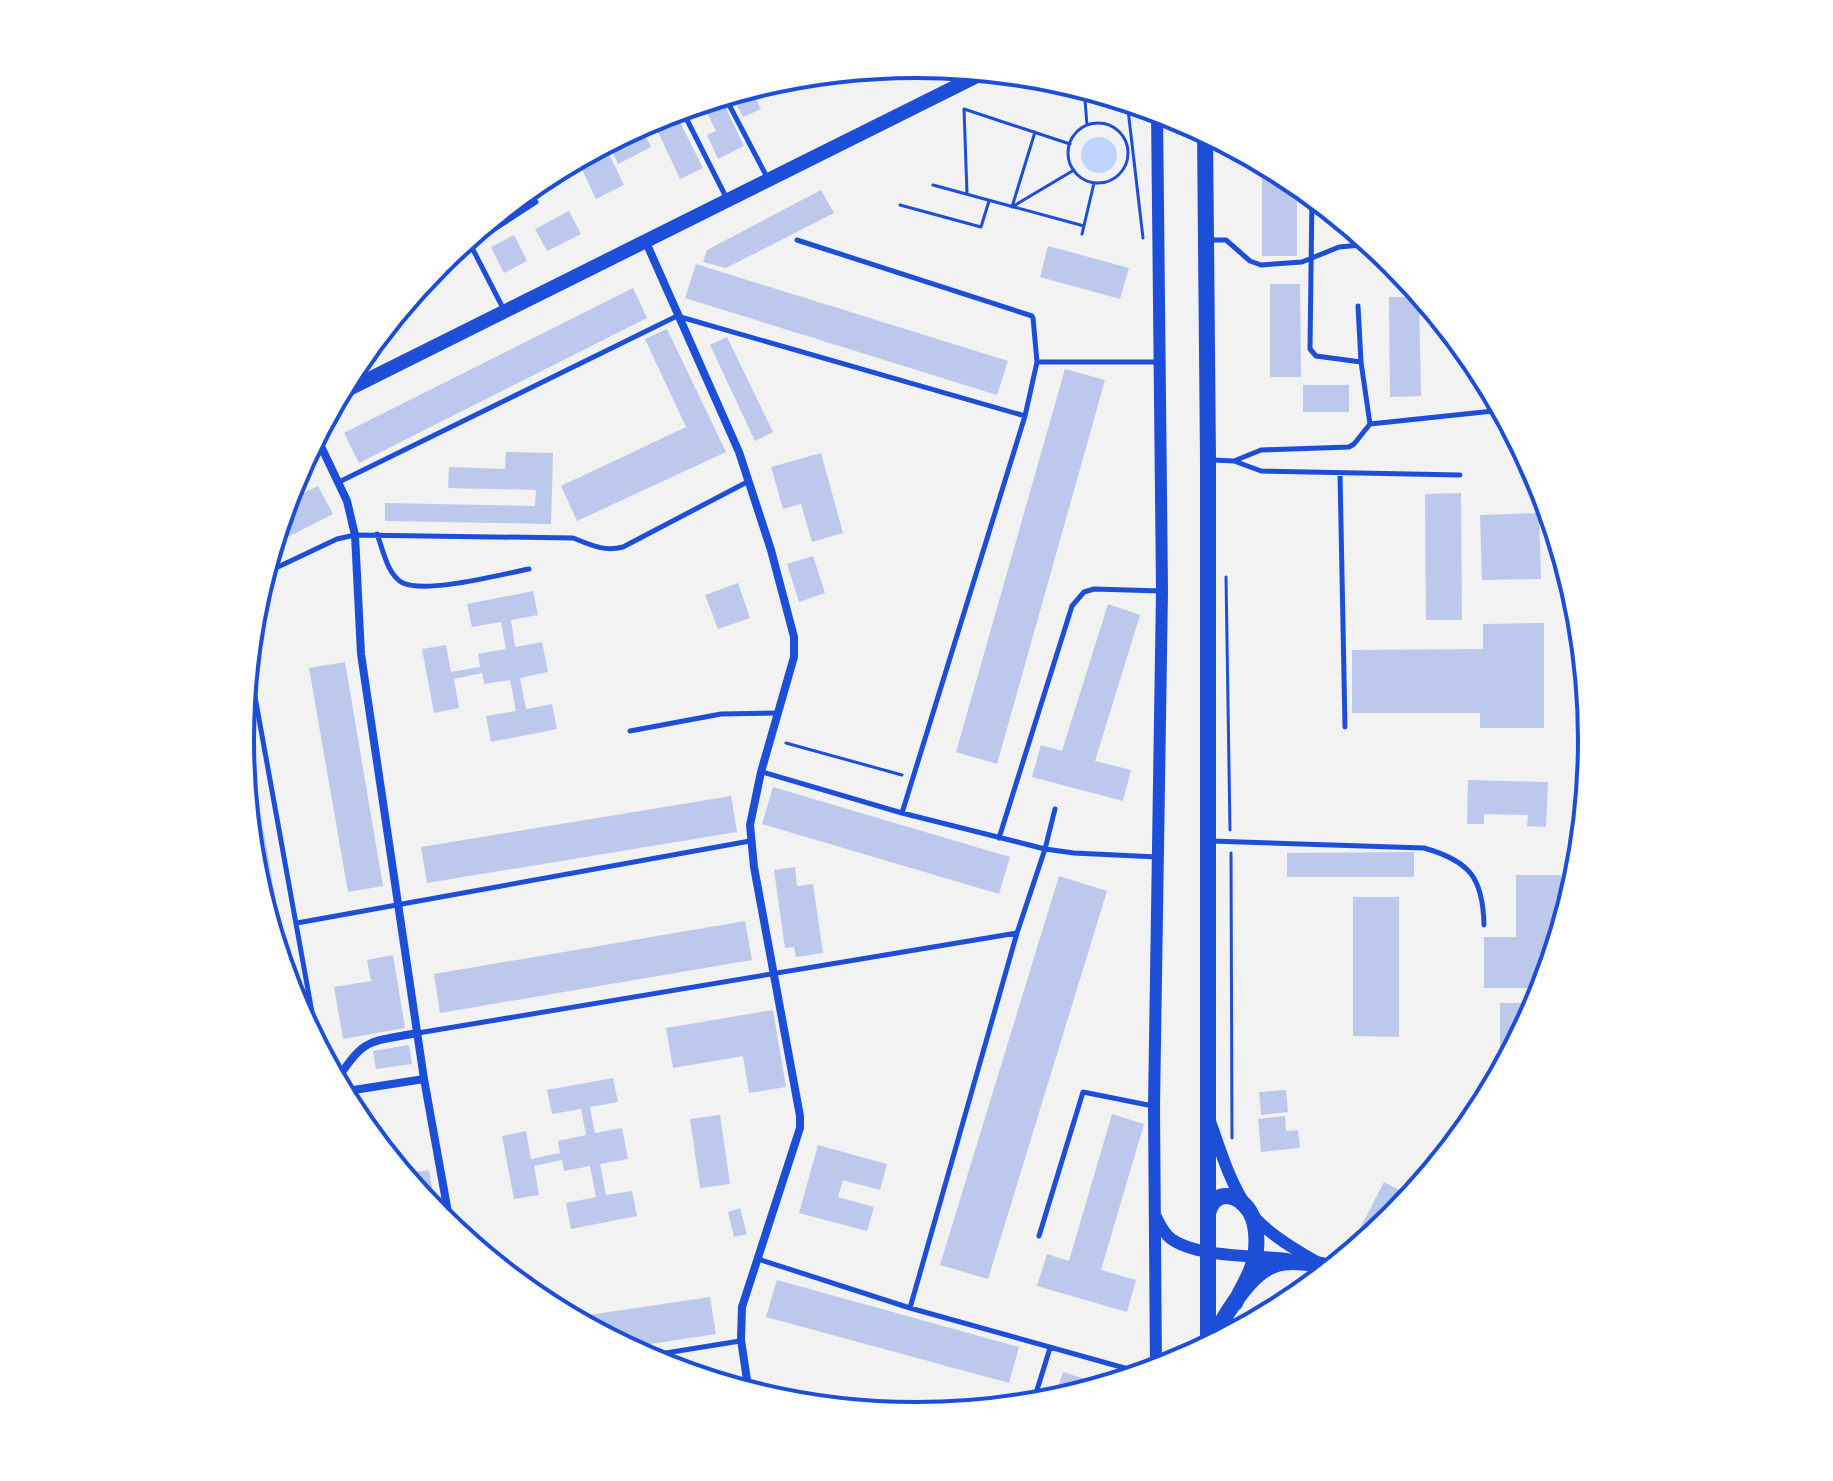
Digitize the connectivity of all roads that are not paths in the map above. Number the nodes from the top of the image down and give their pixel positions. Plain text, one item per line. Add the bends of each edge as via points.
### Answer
1 (969, 80) edge
2 (730, 106) edge
3 (687, 119) edge
4 (1157, 123) edge
5 (1205, 144) edge
6 (768, 179) junction
7 (727, 199) junction
8 (536, 202) dead end
9 (1312, 209) edge
10 (501, 225) edge
11 (1205, 239) junction
12 (645, 240) junction
13 (797, 240) dead end
14 (1357, 245) edge
15 (472, 249) edge
16 (1311, 257) junction
17 (1358, 306) dead end
18 (505, 310) junction
19 (677, 316) junction
20 (1037, 362) junction
21 (1160, 362) junction
22 (1361, 362) junction
23 (358, 384) edge
24 (1491, 411) edge
25 (1025, 416) junction
26 (1370, 424) junction
27 (322, 448) edge
28 (1208, 460) junction
29 (1234, 461) junction
30 (1340, 473) junction
31 (1460, 475) dead end
32 (749, 481) junction
33 (339, 482) junction
34 (377, 534) junction
35 (355, 535) junction
36 (278, 567) edge
37 (529, 569) dead end
38 (1162, 591) junction
39 (255, 696) edge
40 (778, 713) junction
41 (1345, 727) dead end
42 (630, 731) dead end
43 (761, 772) junction
44 (1055, 809) dead end
45 (902, 813) junction
46 (999, 838) junction
47 (750, 841) junction
48 (1208, 841) junction
49 (1045, 849) junction
50 (1158, 857) junction
51 (399, 903) junction
52 (297, 923) junction
53 (1484, 925) dead end
54 (1017, 933) junction
55 (774, 973) junction
56 (312, 1013) edge
57 (417, 1033) junction
58 (342, 1071) edge
59 (424, 1079) junction
60 (354, 1090) edge
61 (1154, 1106) junction
62 (1207, 1113) junction
63 (447, 1208) edge
64 (1249, 1211) junction
65 (1155, 1215) junction
66 (1208, 1215) junction
67 (1255, 1230) junction
68 (1039, 1236) dead end
69 (1208, 1251) junction
70 (1226, 1253) junction
71 (1256, 1255) junction
72 (758, 1259) junction
73 (1322, 1265) edge
74 (1319, 1267) edge
75 (1319, 1267) edge
76 (1235, 1303) junction
77 (910, 1308) junction
78 (1217, 1331) edge
79 (1209, 1336) edge
80 (741, 1340) junction
81 (1050, 1348) junction
82 (663, 1353) edge
83 (1156, 1358) edge
84 (1127, 1369) edge
85 (747, 1381) edge
86 (1036, 1392) edge

1 - 6 main road
2 - 6 lane
3 - 7 lane
4 - 21 street
5 - 11 main road
6 - 7 main road
7 - 12 main road
8 - 10 lane
9 - 16 lane
11 - 16 lane via 1226,240 1261,265
11 - 28 main road
12 - 18 main road
12 - 19 street
13 - 20 lane via 1032,316
14 - 16 lane
15 - 18 lane
16 - 22 lane via 1310,349 1316,356
17 - 22 lane
18 - 23 main road
19 - 25 lane
19 - 32 street
19 - 33 lane
20 - 21 lane
20 - 25 lane
21 - 38 street
22 - 26 lane
24 - 26 lane
25 - 45 lane
26 - 29 lane via 1349,447 1261,450
27 - 33 street
28 - 29 lane
28 - 48 main road
29 - 30 lane via 1261,471
30 - 31 lane
30 - 41 lane
32 - 34 lane via 611,550 573,538
32 - 40 street via 794,637 794,657
33 - 35 street
34 - 35 lane
34 - 37 lane via 391,572 403,583 443,585
35 - 36 lane
35 - 51 street via 361,654
38 - 46 lane via 1094,589 1072,606
38 - 50 street
39 - 52 lane
40 - 42 lane via 721,714
40 - 43 street
43 - 45 lane
43 - 47 street
44 - 49 lane
45 - 46 lane
46 - 49 lane
47 - 51 lane
47 - 55 street
48 - 53 lane via 1424,848 1444,854 1478,882
48 - 62 main road
49 - 50 lane
49 - 54 lane
50 - 61 street
51 - 52 lane
51 - 57 street
52 - 56 lane
54 - 55 lane
54 - 77 lane
55 - 57 lane
55 - 72 street via 800,1128
57 - 58 street via 368,1042
57 - 59 street
59 - 60 street
59 - 63 street
61 - 65 street
61 - 68 lane via 1083,1092
62 - 64 street
62 - 66 main road
64 - 66 main road via 1230,1197 1217,1197
64 - 67 main road
64 - 73 street
65 - 69 street via 1167,1236
65 - 83 street
66 - 69 main road
67 - 70 street via 1246,1246
67 - 71 main road
69 - 70 street
69 - 79 main road
70 - 71 street
71 - 74 street
71 - 76 main road
72 - 77 lane
72 - 80 street via 742,1307
75 - 76 main road via 1273,1265
76 - 78 main road
77 - 81 lane
80 - 82 lane
80 - 85 street
81 - 84 lane
81 - 86 lane

